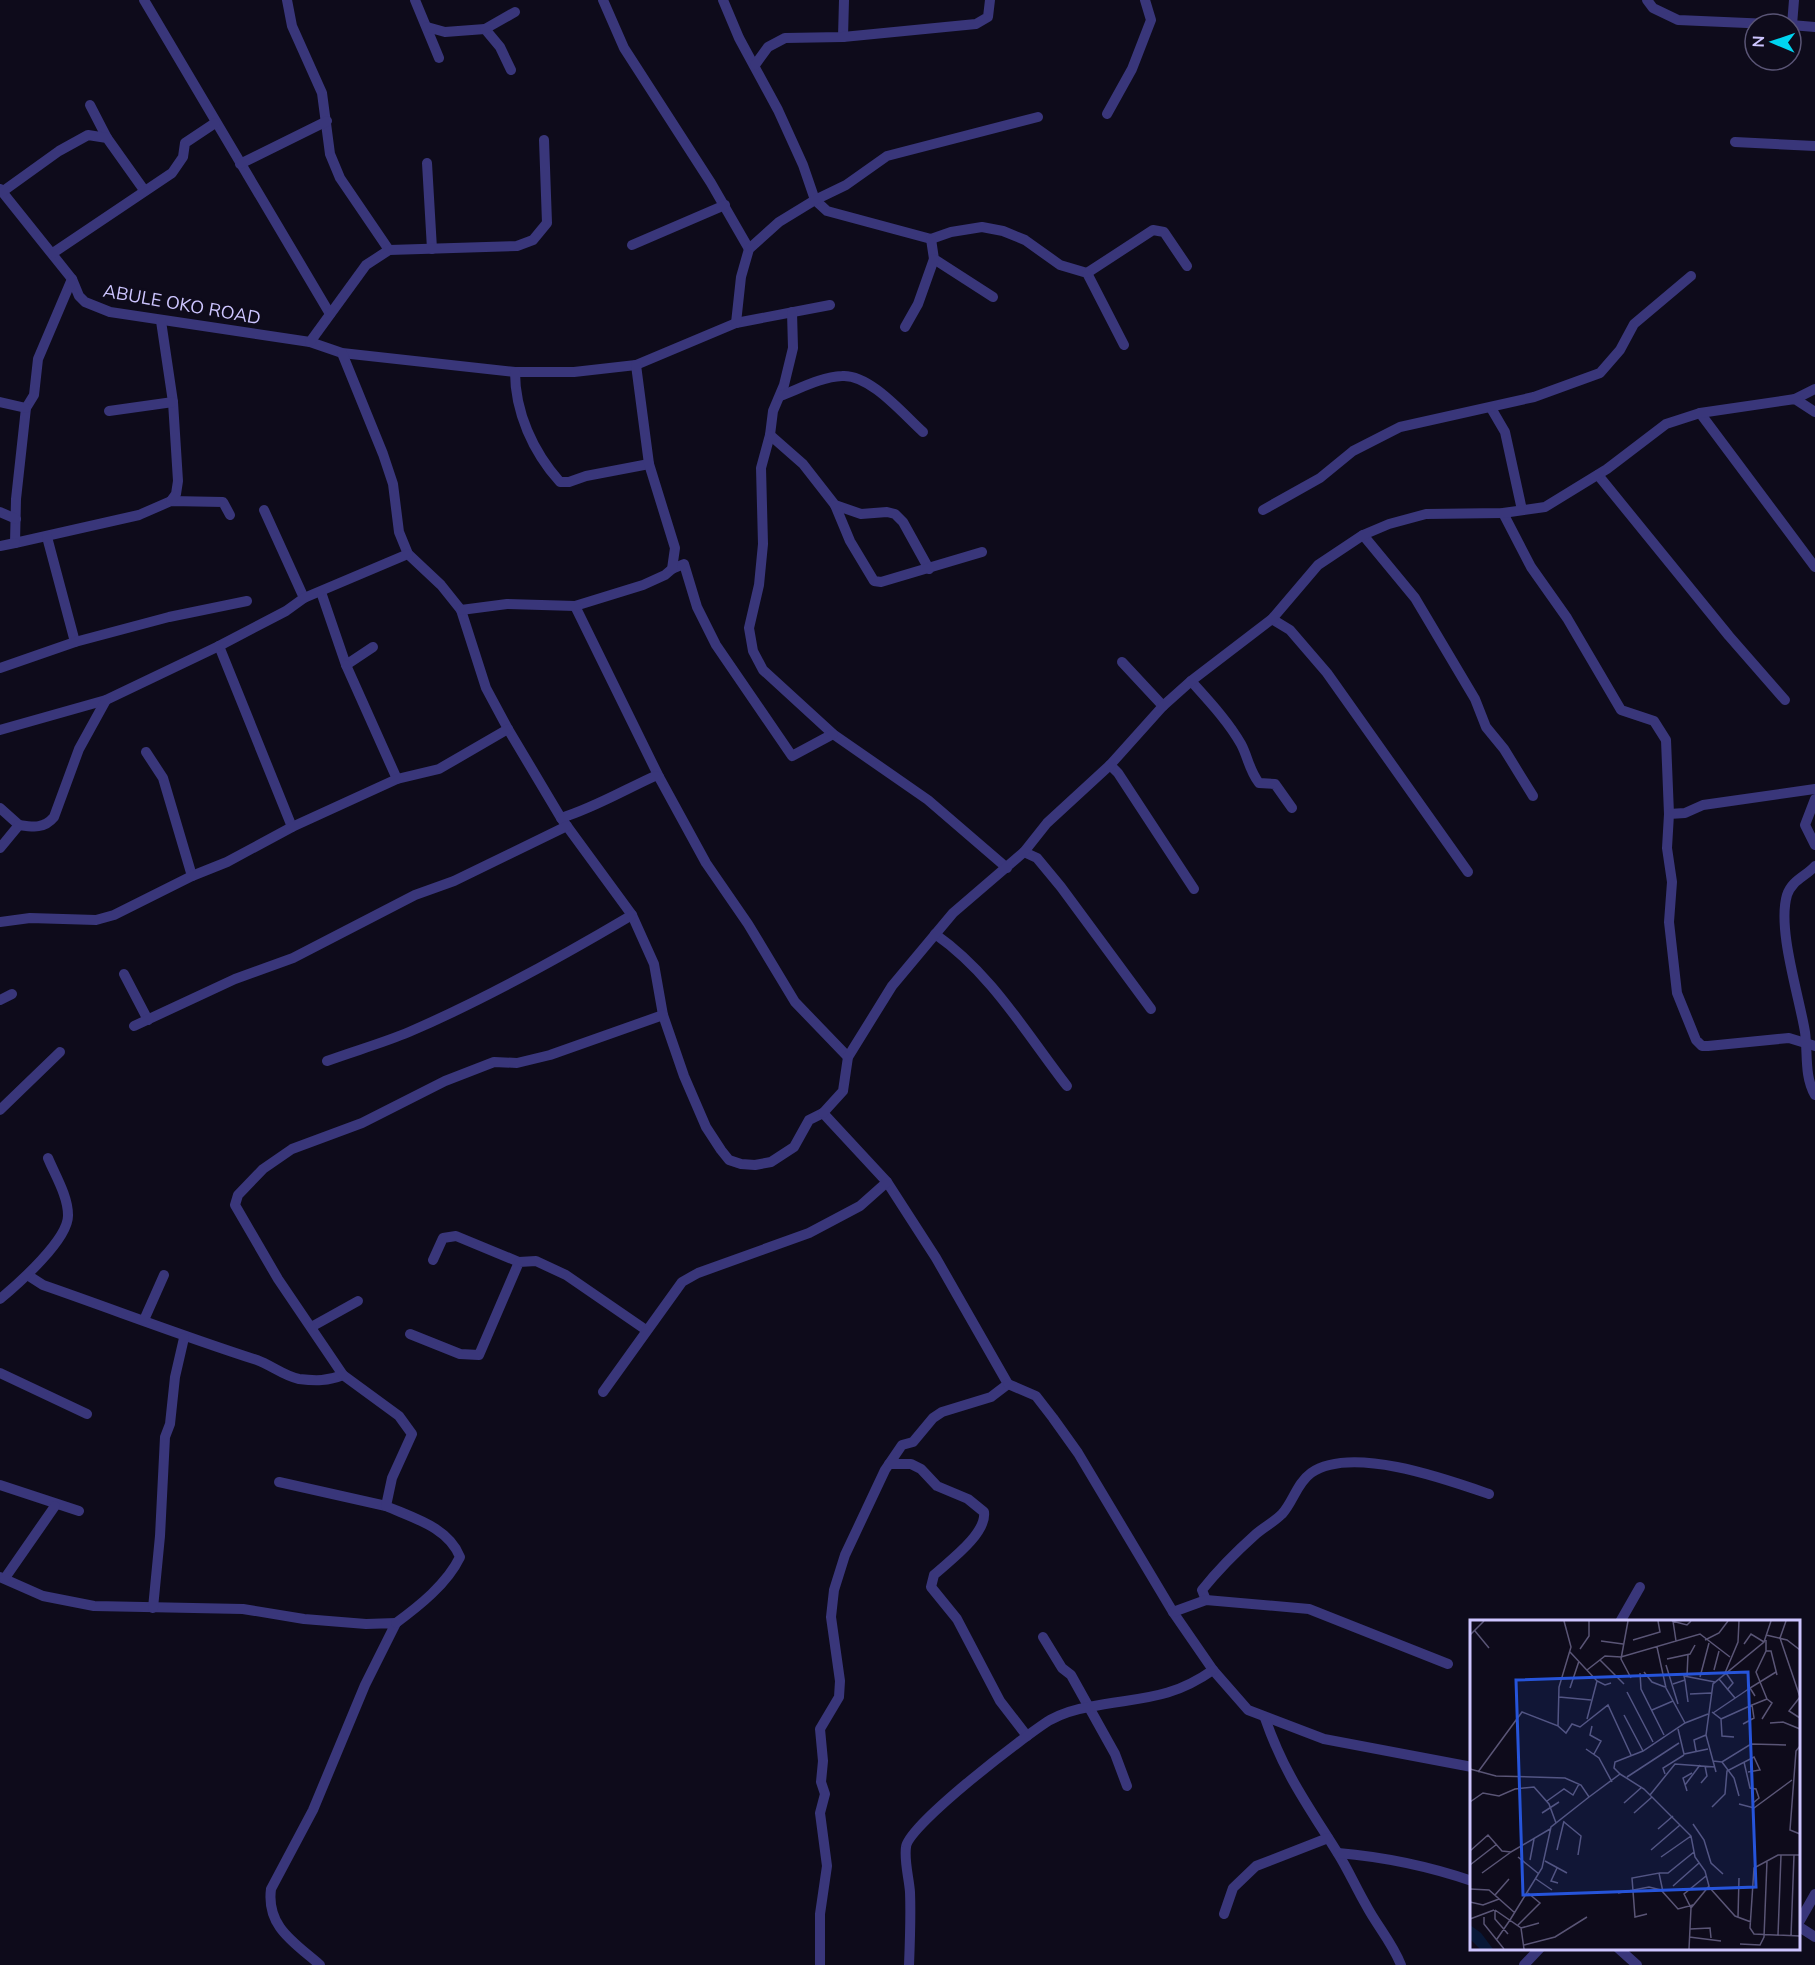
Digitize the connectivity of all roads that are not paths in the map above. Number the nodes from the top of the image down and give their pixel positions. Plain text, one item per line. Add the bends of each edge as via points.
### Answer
1 (144, 0) edge
2 (287, 0) edge
3 (415, 0) edge
4 (603, 0) edge
5 (723, 0) edge
6 (844, 0) edge
7 (990, 0) edge
8 (1145, 0) edge
9 (1647, 0) edge
10 (515, 12) dead end
11 (1743, 23) edge
12 (427, 27) junction
13 (485, 29) junction
14 (843, 37) junction
15 (439, 58) dead end
16 (754, 65) junction
17 (511, 70) dead end
18 (90, 105) dead end
19 (1107, 114) dead end
20 (1038, 117) dead end
21 (327, 122) junction
22 (215, 123) junction
23 (107, 138) junction
24 (544, 140) dead end
25 (1735, 142) dead end
26 (1815, 146) edge
27 (427, 163) dead end
28 (240, 164) junction
29 (144, 190) junction
30 (3, 195) edge
31 (815, 200) junction
32 (725, 205) junction
33 (931, 239) junction
34 (632, 244) dead end
35 (432, 249) junction
36 (749, 249) junction
37 (389, 250) junction
38 (52, 253) junction
39 (934, 259) junction
40 (1187, 266) dead end
41 (1087, 273) junction
42 (1691, 276) dead end
43 (72, 279) junction
44 (993, 297) dead end
45 (830, 305) dead end
46 (792, 312) junction
47 (330, 314) junction
48 (161, 321) junction
49 (736, 323) junction
50 (905, 327) dead end
51 (310, 342) junction
52 (1124, 345) dead end
53 (342, 352) junction
54 (636, 365) junction
55 (516, 372) junction
56 (1815, 389) edge
57 (780, 396) junction
58 (1795, 399) junction
59 (0, 402) edge
60 (173, 402) junction
61 (26, 408) junction
62 (1491, 408) junction
63 (109, 411) dead end
64 (1815, 412) edge
65 (1700, 413) junction
66 (923, 432) dead end
67 (770, 435) junction
68 (649, 464) junction
69 (1598, 475) junction
70 (171, 501) junction
71 (835, 505) junction
72 (264, 510) dead end
73 (1263, 510) dead end
74 (1522, 510) junction
75 (0, 512) edge
76 (1503, 513) junction
77 (230, 515) dead end
78 (16, 519) junction
79 (1363, 535) junction
80 (47, 537) junction
81 (15, 543) junction
82 (0, 546) edge
83 (982, 552) dead end
84 (408, 554) junction
85 (1815, 567) edge
86 (672, 569) junction
87 (929, 569) junction
88 (321, 592) junction
89 (304, 598) junction
90 (248, 601) dead end
91 (575, 606) junction
92 (461, 610) junction
93 (1272, 619) junction
94 (75, 642) junction
95 (219, 646) junction
96 (373, 647) dead end
97 (1122, 662) dead end
98 (346, 665) junction
99 (0, 669) edge
100 (1191, 681) junction
101 (106, 700) junction
102 (1785, 700) dead end
103 (1163, 706) junction
104 (508, 729) junction
105 (0, 730) edge
106 (833, 734) junction
107 (146, 752) dead end
108 (1110, 765) junction
109 (659, 777) junction
110 (397, 779) junction
111 (1815, 789) edge
112 (1533, 796) dead end
113 (1815, 799) edge
114 (0, 808) edge
115 (1292, 808) dead end
116 (1669, 814) junction
117 (564, 822) junction
118 (19, 825) junction
119 (292, 827) junction
120 (1815, 845) edge
121 (0, 848) edge
122 (1024, 852) junction
123 (1815, 866) edge
124 (1007, 868) junction
125 (1468, 872) dead end
126 (192, 876) junction
127 (1194, 889) dead end
128 (632, 915) junction
129 (0, 922) edge
130 (935, 934) junction
131 (124, 974) dead end
132 (12, 994) dead end
133 (0, 1000) edge
134 (1151, 1009) dead end
135 (663, 1015) junction
136 (148, 1020) junction
137 (134, 1026) dead end
138 (1810, 1044) edge
139 (60, 1052) dead end
140 (848, 1058) junction
141 (327, 1060) dead end
142 (1067, 1086) dead end
143 (1815, 1095) edge
144 (0, 1110) edge
145 (823, 1113) junction
146 (48, 1158) dead end
147 (887, 1182) junction
148 (433, 1260) dead end
149 (519, 1262) junction
150 (164, 1275) dead end
151 (29, 1276) junction
152 (0, 1299) edge
153 (358, 1301) dead end
154 (144, 1320) junction
155 (313, 1326) junction
156 (646, 1330) junction
157 (410, 1334) dead end
158 (184, 1338) junction
159 (0, 1373) edge
160 (343, 1375) junction
161 (1008, 1384) junction
162 (603, 1392) dead end
163 (87, 1414) dead end
164 (890, 1464) junction
165 (279, 1482) dead end
166 (0, 1485) edge
167 (1489, 1494) dead end
168 (56, 1506) junction
169 (386, 1506) junction
170 (80, 1511) dead end
171 (2, 1577) edge
172 (1640, 1587) dead end
173 (1206, 1600) junction
174 (153, 1608) junction
175 (1173, 1612) junction
176 (1621, 1620) edge
177 (396, 1623) junction
178 (1043, 1637) dead end
179 (1448, 1664) dead end
180 (1213, 1670) junction
181 (1088, 1707) junction
182 (1265, 1718) junction
183 (1026, 1736) junction
184 (1470, 1767) edge
185 (1127, 1786) dead end
186 (1328, 1838) junction
187 (1338, 1853) junction
188 (1470, 1880) edge
189 (1815, 1894) edge
190 (1224, 1914) dead end
191 (1800, 1921) edge
192 (1800, 1926) edge
193 (1815, 1936) edge
194 (1538, 1950) edge
195 (1620, 1950) edge
196 (321, 1965) edge
197 (820, 1965) edge
198 (909, 1965) edge
199 (1401, 1965) edge
200 (1524, 1965) edge
201 (1637, 1965) edge

1 - 22 street
2 - 21 street via 292,26 322,93
3 - 12 street
4 - 32 street via 624,48
5 - 16 street
6 - 14 street
7 - 14 street via 988,17 976,24
8 - 19 street via 1151,20 1132,69
9 - 11 street via 1653,8 1678,20
10 - 13 street
12 - 13 street via 445,32
12 - 15 street
13 - 17 street via 500,47
14 - 16 street via 785,38 768,47
16 - 31 street via 803,165
18 - 23 street
20 - 31 street via 887,156 846,185
21 - 28 street
21 - 37 street via 330,154 340,178
22 - 28 street
22 - 29 street via 185,143 183,157 172,172
23 - 29 street
23 - 30 street via 88,135 59,151
24 - 35 street via 548,207 542,232 517,246
25 - 26 street
27 - 35 street
28 - 47 street
29 - 38 street
30 - 38 street, ABULE OKO ROAD
31 - 33 street via 827,211
31 - 36 street via 779,222
32 - 34 street
32 - 36 street
33 - 39 street
33 - 41 street via 982,228 1003,231 1025,240 1060,265
35 - 37 street
36 - 49 street via 739,287
37 - 47 street via 366,265
38 - 43 street, ABULE OKO ROAD
39 - 44 street
39 - 50 street
40 - 41 street via 1164,232 1153,230
41 - 52 street
42 - 62 street via 1634,324 1620,351 1600,373
43 - 48 street, ABULE OKO ROAD via 79,296 93,306
43 - 61 street via 38,358 34,395
45 - 46 street, ABULE OKO ROAD
46 - 49 street, ABULE OKO ROAD
46 - 57 street via 793,348
47 - 51 street
48 - 51 street, ABULE OKO ROAD
48 - 60 street
49 - 54 street, ABULE OKO ROAD
51 - 53 street, ABULE OKO ROAD
53 - 55 street, ABULE OKO ROAD
53 - 84 street via 393,484 399,532
54 - 55 street, ABULE OKO ROAD via 574,372
54 - 68 street
55 - 68 street via 515,393 524,421 537,449 560,482
56 - 58 street
57 - 66 street via 831,377 863,379
57 - 67 street via 770,421
58 - 64 street
58 - 65 street
59 - 61 street
60 - 63 street
60 - 70 street via 178,481
61 - 78 street
62 - 73 street via 1400,427 1353,451 1320,478
62 - 74 street via 1505,432
65 - 69 street via 1666,424
65 - 85 street
67 - 71 street via 803,464
67 - 106 street via 761,468 763,544 749,638 763,670
68 - 86 street via 675,548
69 - 74 street via 1545,507
69 - 102 street
70 - 77 street via 223,502
70 - 80 street via 139,514
71 - 87 street via 861,514 895,514
71 - 87 street via 850,541 874,581
72 - 89 street
74 - 76 street
75 - 78 street
76 - 79 street via 1426,514
76 - 116 street via 1531,567 1567,618 1621,711 1654,721 1666,740
78 - 81 street
79 - 93 street via 1318,565
79 - 112 street via 1415,598 1475,699 1486,727
80 - 81 street
80 - 94 street
81 - 82 street
83 - 87 street
84 - 88 street
84 - 92 street
86 - 91 street via 643,585
86 - 106 street via 684,564 697,607 716,645 792,756
88 - 89 street
88 - 98 street
89 - 95 street
90 - 94 street
91 - 92 street via 507,604
91 - 109 street
92 - 104 street via 486,688
93 - 100 street
93 - 125 street via 1290,630 1327,674
94 - 99 street
95 - 101 street
95 - 119 street
96 - 98 street
97 - 103 street
98 - 110 street
100 - 103 street
100 - 115 street via 1242,746 1250,772 1259,783 1275,784
101 - 105 street
101 - 118 street via 80,749 54,817 48,825
103 - 108 street
104 - 110 street via 439,769
104 - 117 street
106 - 124 street via 914,788
107 - 126 street via 163,778
108 - 122 street via 1047,823
108 - 127 street
109 - 117 street via 612,795
109 - 140 street via 706,863 795,1002
110 - 119 street
111 - 116 street
113 - 120 street via 1805,825
114 - 118 street
116 - 138 street via 1669,922 1677,993 1696,1040 1702,1046 1790,1038
117 - 128 street
117 - 136 street via 454,881 415,895 293,958 235,979
118 - 121 street
119 - 126 street
122 - 124 street
122 - 134 street via 1037,858 1061,887
123 - 138 street via 1795,881 1785,909 1788,942
124 - 130 street via 953,913
126 - 129 street via 96,920 30,918
128 - 135 street via 654,964
128 - 141 street via 567,954 453,1011 408,1032
130 - 140 street via 892,986
130 - 142 street via 985,976
131 - 136 street
132 - 133 street
135 - 145 street via 706,1127 729,1160 755,1165 771,1162 794,1147 809,1120
135 - 155 street via 550,1055 517,1063 494,1062 414,1095 362,1123 292,1149 263,1169 238,1195 235,1205 278,1279
136 - 137 street
138 - 143 street via 1810,1086
139 - 144 street
140 - 145 street via 843,1091
145 - 147 street
146 - 151 street via 68,1217 66,1228
147 - 156 street via 860,1206 809,1233 682,1282
147 - 161 street
148 - 149 street via 443,1238 456,1236
149 - 156 street via 536,1261 566,1275
149 - 157 street via 479,1355 460,1354
150 - 154 street
151 - 152 street
151 - 154 street via 44,1285
153 - 155 street
154 - 158 street
155 - 160 street
156 - 162 street
158 - 160 street via 262,1362 296,1378 327,1382
158 - 174 street via 165,1437
159 - 163 street
160 - 169 street via 399,1416 412,1434 392,1478
161 - 164 street via 991,1397 933,1418 913,1442 902,1445
161 - 175 street via 1036,1396 1053,1418
164 - 183 street via 911,1464 921,1469 937,1486 968,1499 984,1512 981,1527 963,1550 934,1575 931,1587 957,1618 1000,1701
164 - 197 street via 845,1555 834,1590 831,1617 840,1681 839,1697 820,1729 824,1761 821,1782 825,1794 820,1813 827,1866 820,1914
165 - 169 street
166 - 168 street
167 - 173 street via 1433,1475 1379,1464 1335,1463 1303,1480 1282,1514 1257,1532 1202,1590
168 - 170 street
168 - 171 street
169 - 177 street via 436,1529 450,1539 460,1557 428,1596
171 - 174 street via 43,1596 72,1603
172 - 176 street
173 - 175 street
173 - 179 street via 1309,1609
174 - 177 street via 243,1609 315,1620
175 - 180 street
177 - 196 street via 313,1810 271,1889 273,1918 284,1935
178 - 181 street via 1062,1668 1071,1675
180 - 181 street via 1194,1684 1171,1693
180 - 182 street via 1248,1710
181 - 183 street via 1053,1719
181 - 185 street via 1115,1754
182 - 184 street via 1324,1739
182 - 186 street via 1296,1791
183 - 198 street via 921,1824 905,1845 911,1921
186 - 187 street
186 - 190 street via 1256,1866 1233,1888
187 - 188 street via 1388,1858
187 - 199 street
189 - 191 street
192 - 193 street
194 - 200 street
195 - 201 street

